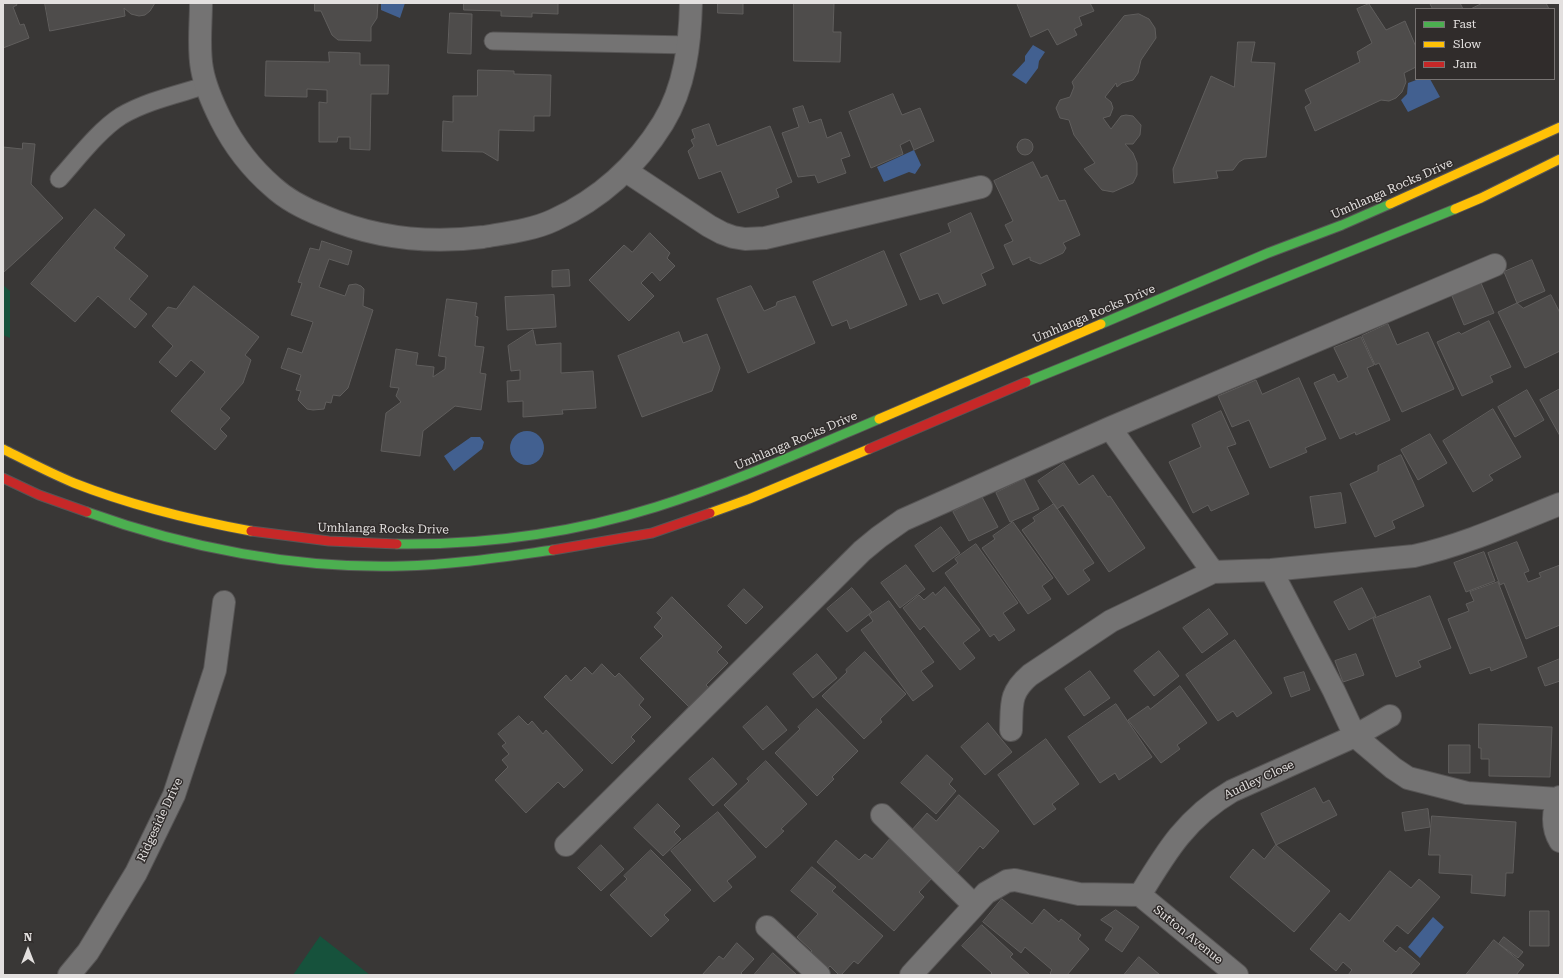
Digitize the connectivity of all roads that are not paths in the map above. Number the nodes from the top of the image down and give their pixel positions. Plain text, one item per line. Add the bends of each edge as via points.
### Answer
1 (201, 3) edge
2 (691, 3) edge
3 (493, 41) dead end
4 (689, 45) junction
5 (207, 85) junction
6 (1560, 127) edge
7 (1560, 159) edge
8 (626, 171) junction
9 (59, 179) dead end
10 (981, 187) dead end
11 (1495, 265) dead end
12 (1110, 428) junction
13 (3, 449) edge
14 (3, 478) edge
15 (1560, 504) edge
16 (1271, 570) junction
17 (1213, 572) junction
18 (224, 602) dead end
19 (1390, 716) dead end
20 (1011, 730) dead end
21 (1355, 736) junction
22 (1559, 798) edge
23 (882, 815) dead end
24 (1560, 841) edge
25 (566, 845) dead end
26 (1140, 895) junction
27 (974, 905) junction
28 (767, 928) dead end
29 (70, 975) edge
30 (819, 975) edge
31 (911, 975) edge
32 (1237, 975) edge

1 - 5 street via 200,47 202,69
2 - 4 street
3 - 4 lane
4 - 8 street via 675,98 664,121
5 - 8 street via 237,150 273,188 290,200 339,223 387,236 457,240 507,233 552,221 597,195
5 - 9 lane via 136,108 120,117 106,128
6 - 13 main road, Umhlanga Rocks Drive via 1342,225 1261,256 711,490 591,524 520,536 440,544 302,539 233,528 118,498 85,487
7 - 14 main road via 1481,198 1090,355 749,499 652,533 578,547 471,562 402,566 332,565 201,546 128,527 38,495
8 - 10 street via 709,226 733,237 745,239 765,238
11 - 12 street
12 - 17 street
12 - 25 street via 904,520 879,537
15 - 16 street via 1437,551 1414,556
16 - 17 street
16 - 21 street
17 - 20 street via 1111,621 1030,675 1015,691
18 - 29 street, Ridgeside Drive via 215,670 174,795 136,873 88,952
19 - 21 street, Audley Close
21 - 22 street via 1408,778 1467,793
21 - 26 street, Audley Close via 1215,801 1174,840
22 - 24 street via 1553,828
23 - 27 street
26 - 27 street via 1079,894 1015,880 995,887
26 - 32 street, Sutton Avenue
27 - 31 street
28 - 30 street

